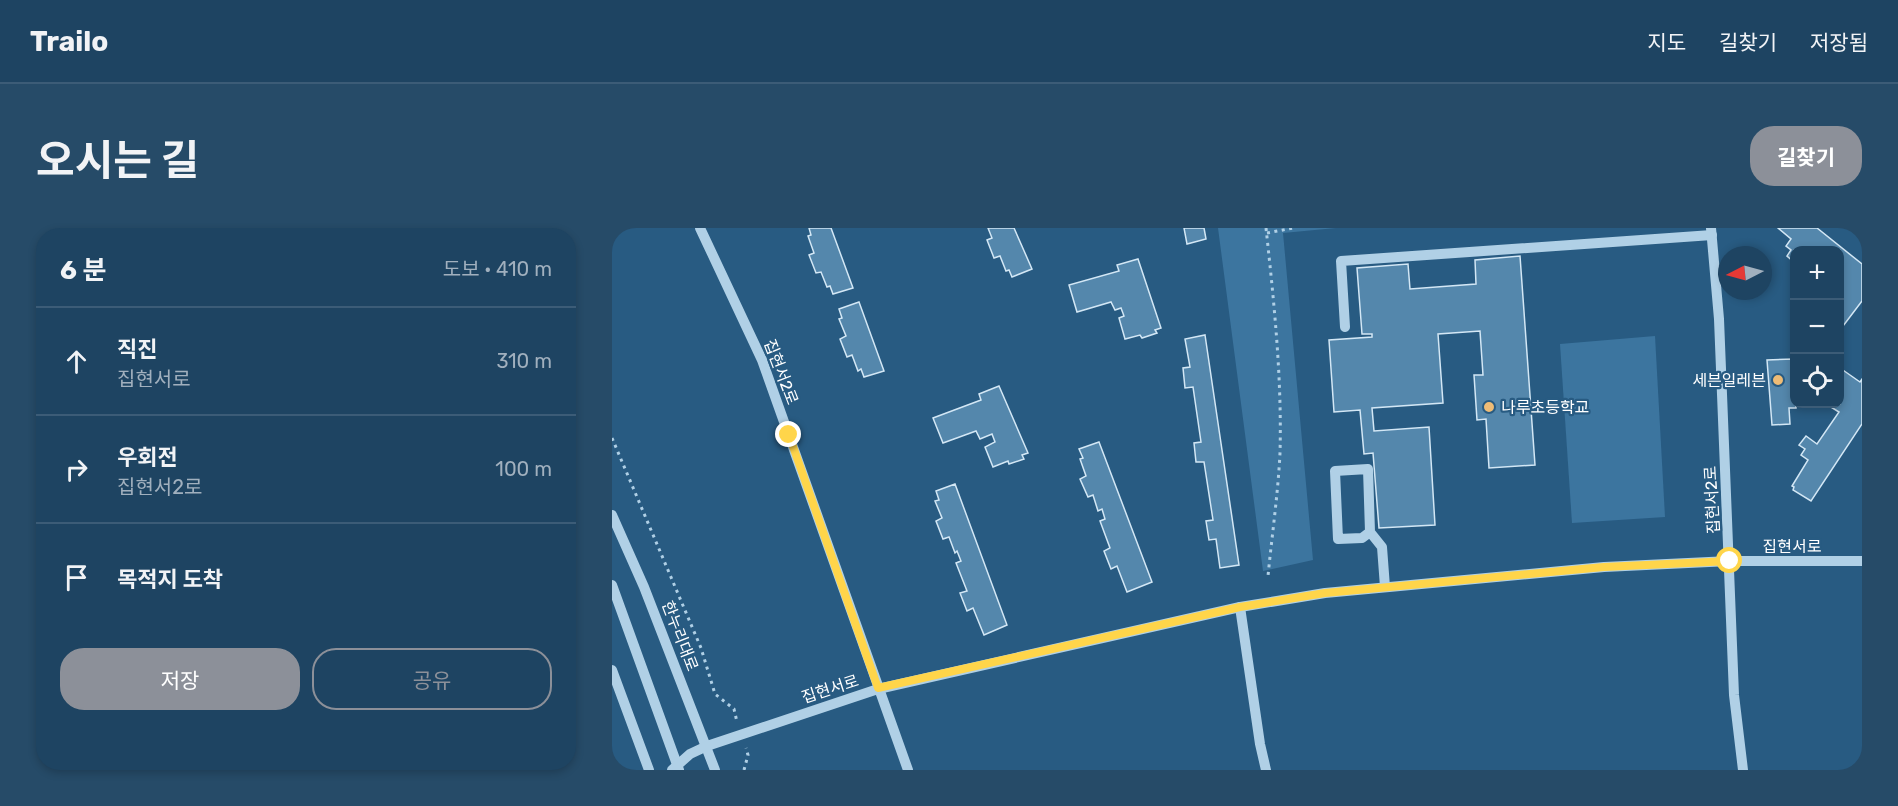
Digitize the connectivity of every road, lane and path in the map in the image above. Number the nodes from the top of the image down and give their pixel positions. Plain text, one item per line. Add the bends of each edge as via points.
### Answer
1 (700, 228) edge
2 (1293, 228) edge
3 (1266, 230) edge
4 (1711, 231) edge
5 (1345, 327) dead end
6 (612, 438) edge
7 (612, 515) edge
8 (1370, 532) junction
9 (1730, 561) junction
10 (1862, 561) edge
11 (1268, 576) dead end
12 (612, 585) edge
13 (1385, 587) junction
14 (1240, 607) junction
15 (612, 670) edge
16 (878, 688) junction
17 (734, 709) dead end
18 (707, 746) junction
19 (748, 755) dead end
20 (676, 768) edge
21 (649, 770) edge
22 (715, 770) edge
23 (744, 770) edge
24 (908, 770) edge
25 (1266, 770) edge
26 (1743, 770) edge

1 - 16 street, 집현서2로 via 762,360
2 - 3 path
3 - 11 path via 1276,340 1280,452
4 - 5 street via 1341,261
4 - 9 street, 집현서2로
6 - 17 path via 701,648 715,694
7 - 18 street, 한누리대로
8 - 8 street via 1368,469 1335,471 1338,539 1362,538
8 - 13 street via 1382,547
9 - 10 street, 집현서로
9 - 13 street, 집현서로 via 1604,567
9 - 26 street, 집현서2로 via 1734,695
12 - 20 street
13 - 14 street, 집현서로
14 - 16 street, 집현서로
14 - 25 street
15 - 21 street
16 - 18 street, 집현서로
16 - 24 street, 집현서2로
18 - 20 street, 집현서로 via 690,754
18 - 22 street, 한누리대로
19 - 23 path

